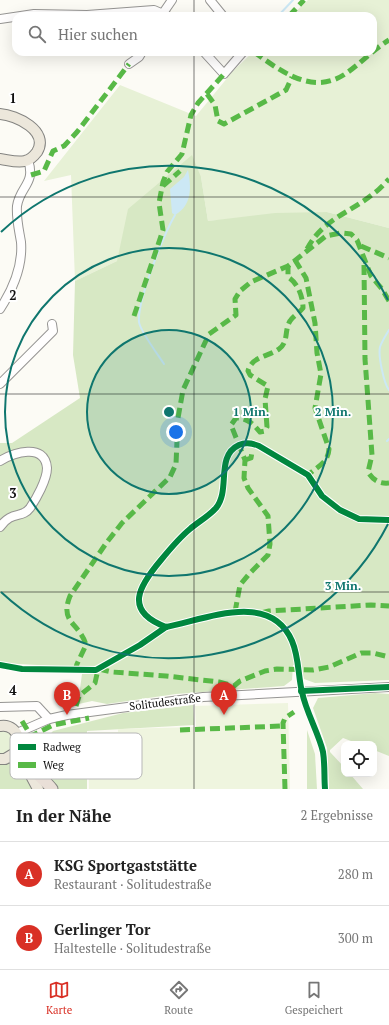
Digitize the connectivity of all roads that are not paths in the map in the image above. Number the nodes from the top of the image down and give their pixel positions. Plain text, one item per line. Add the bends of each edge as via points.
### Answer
1 (172, 0) edge
2 (210, 0) edge
3 (120, 12) edge
4 (158, 12) edge
5 (166, 12) edge
6 (220, 12) edge
7 (12, 17) edge
8 (0, 19) edge
9 (140, 56) edge
10 (208, 56) edge
11 (240, 56) edge
12 (129, 64) dead end
13 (0, 114) edge
14 (0, 158) edge
15 (28, 160) junction
16 (0, 309) edge
17 (52, 324) dead end
18 (0, 384) edge
19 (0, 461) edge
20 (0, 527) edge
21 (389, 687) edge
22 (0, 707) edge
23 (49, 719) junction
24 (0, 726) edge
25 (16, 733) joint
26 (10, 755) edge
27 (0, 759) edge
28 (33, 779) edge
29 (42, 779) edge
30 (38, 789) edge
31 (52, 789) edge

1 - 5 street
2 - 6 street
3 - 4 street
7 - 8 street
9 - 12 street
10 - 11 street via 224,74
13 - 15 main road via 24,121 36,132 40,146
14 - 15 main road via 18,162
15 - 16 street via 31,174 17,204 21,244 18,271 13,289
17 - 18 street via 53,331
19 - 20 street via 15,453 33,452 40,454 45,460 47,469 30,508 22,514 5,519
21 - 23 street, Solitudestraße via 203,697
22 - 23 street via 37,706
23 - 25 street, Solitudestraße
24 - 25 main road via 8,726
26 - 27 main road
28 - 30 main road
29 - 31 highway

